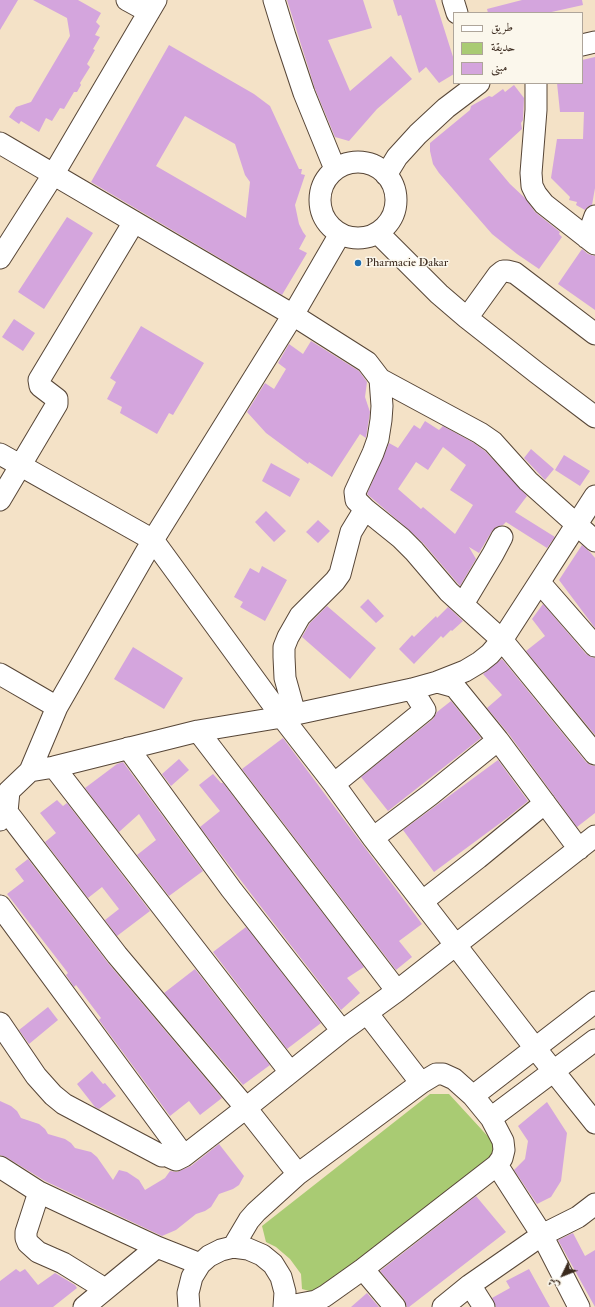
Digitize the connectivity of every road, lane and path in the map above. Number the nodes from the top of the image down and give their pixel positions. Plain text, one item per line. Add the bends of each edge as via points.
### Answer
1 (127, 0) edge
2 (274, 0) edge
3 (453, 0) edge
4 (152, 6) edge
5 (457, 12) edge
6 (595, 42) edge
7 (583, 45) edge
8 (478, 84) edge
9 (536, 84) edge
10 (0, 143) edge
11 (335, 169) junction
12 (54, 174) junction
13 (386, 175) junction
14 (595, 216) edge
15 (134, 222) junction
16 (378, 233) junction
17 (340, 234) junction
18 (591, 241) edge
19 (0, 258) edge
20 (293, 316) junction
21 (467, 318) junction
22 (595, 334) edge
23 (380, 378) junction
24 (595, 417) edge
25 (0, 454) edge
26 (21, 464) junction
27 (595, 496) edge
28 (0, 500) edge
29 (365, 509) junction
30 (577, 524) junction
31 (502, 536) dead end
32 (153, 540) junction
33 (595, 541) edge
34 (540, 583) junction
35 (463, 604) junction
36 (502, 640) junction
37 (595, 646) edge
38 (0, 674) edge
39 (446, 684) junction
40 (412, 689) junction
41 (57, 707) junction
42 (425, 710) junction
43 (288, 716) junction
44 (198, 731) junction
45 (498, 740) junction
46 (128, 748) junction
47 (595, 754) edge
48 (54, 767) junction
49 (30, 771) junction
50 (334, 784) junction
51 (4, 789) edge
52 (545, 803) junction
53 (3, 816) edge
54 (595, 836) edge
55 (373, 838) junction
56 (578, 849) junction
57 (423, 901) junction
58 (0, 906) edge
59 (456, 945) junction
60 (397, 991) junction
61 (595, 1002) edge
62 (367, 1013) junction
63 (0, 1023) edge
64 (342, 1031) junction
65 (595, 1040) edge
66 (535, 1048) junction
67 (554, 1071) junction
68 (290, 1072) junction
69 (421, 1083) junction
70 (473, 1096) junction
71 (246, 1108) junction
72 (491, 1118) junction
73 (595, 1123) edge
74 (184, 1156) junction
75 (497, 1164) junction
76 (0, 1166) edge
77 (298, 1174) junction
78 (39, 1192) junction
79 (595, 1204) edge
80 (542, 1235) junction
81 (157, 1247) junction
82 (233, 1247) junction
83 (200, 1264) junction
84 (363, 1269) junction
85 (470, 1285) junction
86 (105, 1289) junction
87 (84, 1307) edge
88 (189, 1307) edge
89 (284, 1307) edge
90 (395, 1307) edge
91 (443, 1307) edge
92 (484, 1307) edge
93 (578, 1307) edge

1 - 4 street
2 - 11 street via 304,93
3 - 5 street
4 - 12 street
6 - 7 street
8 - 13 street via 418,134 397,157
9 - 18 street via 530,179 532,186 544,204
10 - 12 street
11 - 13 street via 356,162 377,168
11 - 17 street via 326,179 319,203 323,216
12 - 15 street
12 - 19 street
13 - 16 street via 392,184 395,206 392,216
14 - 18 street
15 - 20 street
15 - 26 street via 39,380 40,386 57,399 57,404
16 - 17 street via 359,238
16 - 21 street
17 - 20 street
20 - 23 street via 367,362
20 - 32 street
21 - 22 street via 498,274 507,271 515,273
21 - 24 street
23 - 29 street via 382,406 378,439 355,495 358,503
23 - 30 street via 493,442 520,474
25 - 26 street
26 - 28 street
26 - 32 street
27 - 30 street
29 - 35 street via 410,546 449,592
29 - 43 street via 352,532 340,574 300,616 284,647
30 - 33 street
30 - 34 street
31 - 35 street
32 - 41 street
32 - 43 street
34 - 36 street
34 - 37 street
35 - 36 street
36 - 39 street via 480,662
36 - 47 street
38 - 41 street
39 - 40 street
39 - 42 street
39 - 45 street
40 - 42 street
40 - 43 street
41 - 49 street
42 - 50 street
43 - 44 street
43 - 50 street
44 - 46 street
44 - 60 street
45 - 52 street
45 - 55 street
46 - 48 street
46 - 64 street via 231,889
48 - 49 street
48 - 68 street
49 - 51 street
50 - 55 street
51 - 53 street
52 - 56 street
52 - 57 street
53 - 71 street
54 - 56 street
55 - 57 street
56 - 59 street
57 - 59 street
58 - 74 street
59 - 60 street
59 - 66 street
60 - 62 street
61 - 66 street
62 - 64 street
62 - 69 street
63 - 74 street via 43,1086 64,1104 162,1156 176,1160
64 - 68 street
65 - 67 street
66 - 67 street
66 - 70 street
67 - 72 street
67 - 73 street
68 - 71 street
69 - 70 street via 436,1074 443,1074 454,1079
69 - 77 street
70 - 72 street
71 - 74 street
71 - 77 street
72 - 75 street via 504,1141 502,1158
75 - 80 street
75 - 84 street
76 - 78 street
77 - 82 street via 252,1216
78 - 81 street
78 - 86 street via 26,1232 28,1243 38,1252
79 - 80 street via 578,1217
80 - 85 street
80 - 93 street
81 - 83 street
81 - 86 street
82 - 83 street via 209,1256
82 - 89 street via 262,1254 273,1264 281,1277 285,1292
83 - 88 street via 192,1277 188,1293
84 - 89 street via 316,1301
84 - 90 street
85 - 91 street
85 - 92 street
86 - 87 street

